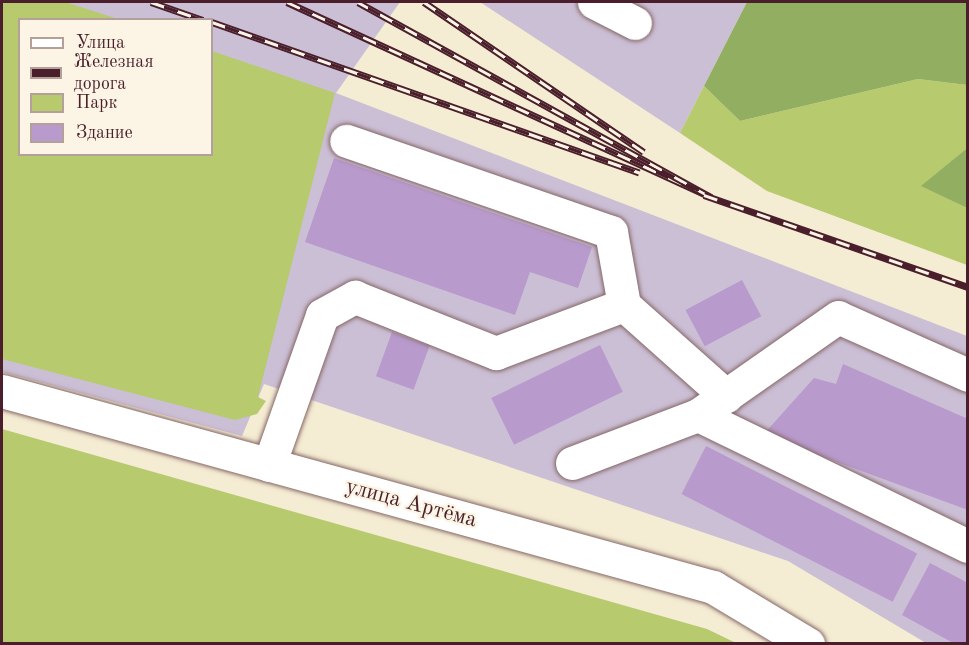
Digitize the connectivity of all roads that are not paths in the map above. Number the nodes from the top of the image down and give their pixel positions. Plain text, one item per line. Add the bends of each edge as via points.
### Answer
1 (594, 2) edge
2 (635, 23) dead end
3 (346, 141) dead end
4 (624, 305) junction
5 (968, 375) edge
6 (2, 391) edge
7 (726, 396) junction
8 (698, 416) junction
9 (572, 463) dead end
10 (269, 465) junction
11 (968, 546) edge
12 (808, 644) edge

1 - 2 street
3 - 4 street via 611,232
4 - 7 street
4 - 10 street via 496,353 355,297 322,315
5 - 7 street via 838,317
6 - 10 street, улица Артёма
7 - 8 street
8 - 9 street
8 - 11 street
10 - 12 street, улица Артёма via 713,587

